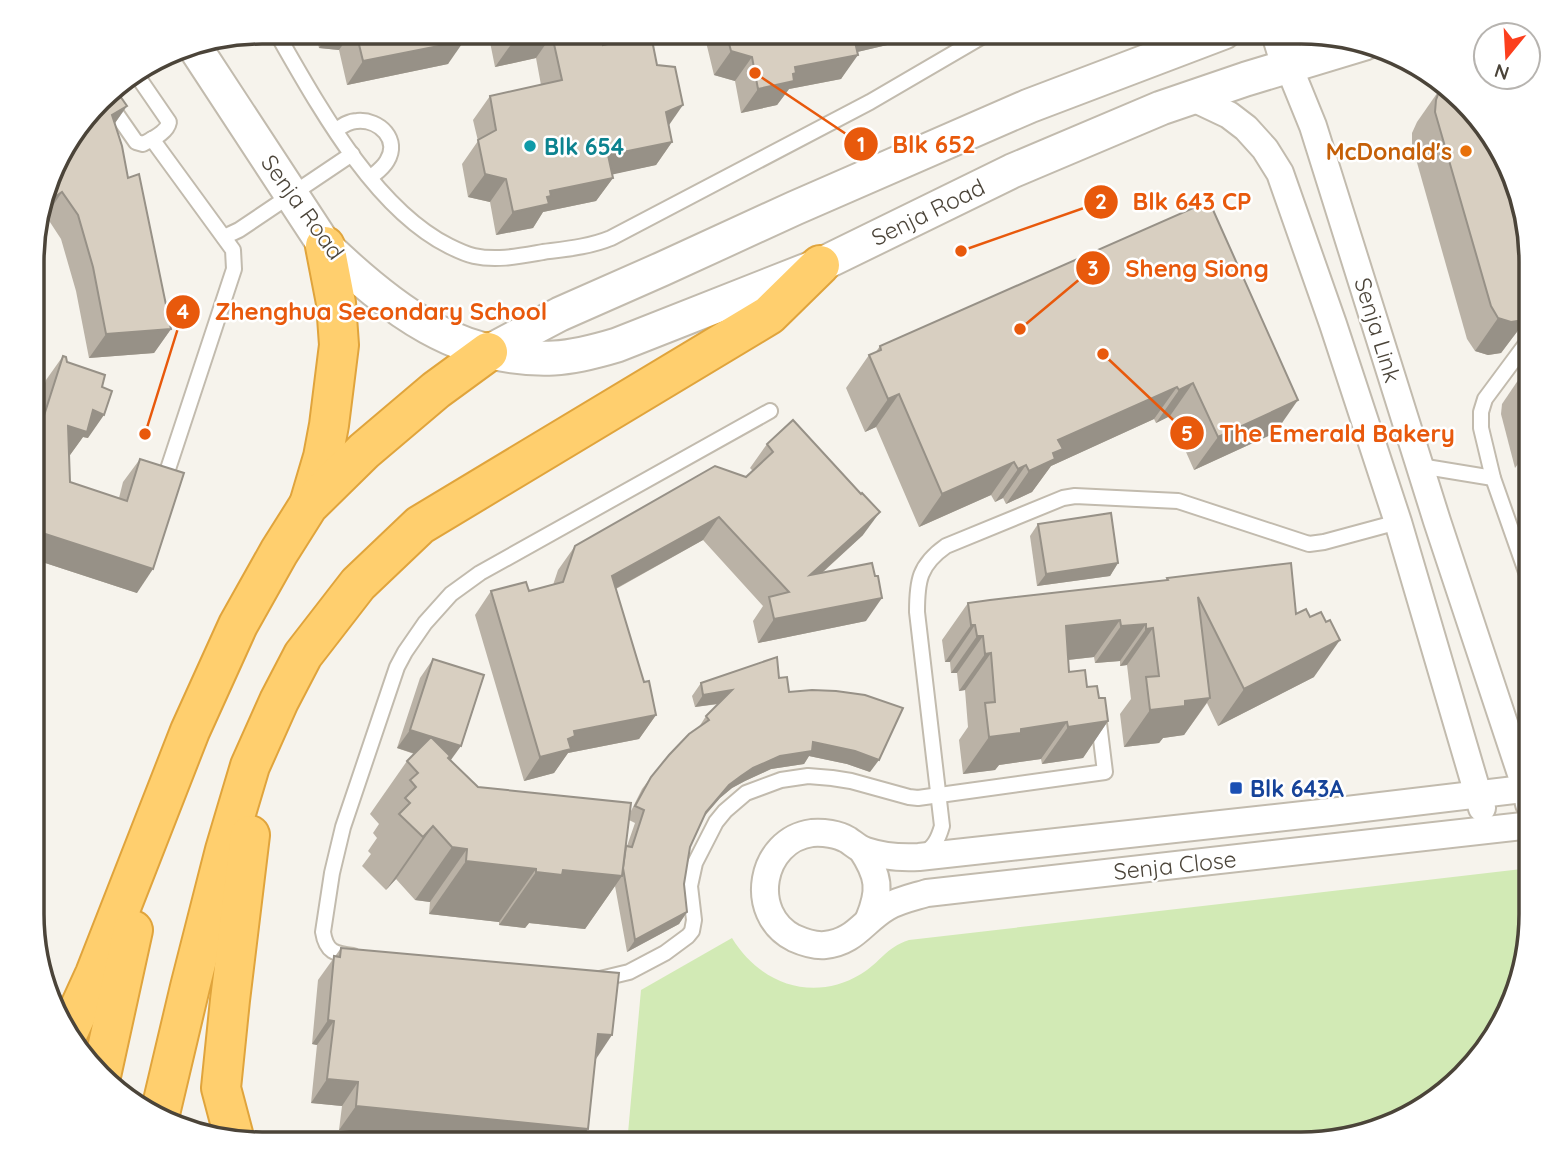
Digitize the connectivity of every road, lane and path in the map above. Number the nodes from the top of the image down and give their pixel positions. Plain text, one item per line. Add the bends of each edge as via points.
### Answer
1 (283, 44) edge
2 (969, 44) edge
3 (1193, 44) edge
4 (1282, 44) edge
5 (1347, 49) edge
6 (198, 53) edge
7 (1289, 67) junction
8 (140, 80) edge
9 (1191, 97) junction
10 (111, 105) edge
11 (336, 130) junction
12 (152, 139) junction
13 (352, 154) junction
14 (370, 177) junction
15 (291, 195) junction
16 (224, 237) junction
17 (325, 246) junction
18 (820, 265) junction
19 (488, 352) junction
20 (1519, 353) edge
21 (770, 411) dead end
22 (1420, 466) junction
23 (168, 469) edge
24 (1493, 478) junction
25 (308, 506) junction
26 (1398, 522) junction
27 (1519, 552) edge
28 (1097, 710) edge
29 (250, 766) junction
30 (1519, 767) edge
31 (1478, 793) junction
32 (938, 796) junction
33 (1519, 796) edge
34 (162, 802) junction
35 (942, 827) junction
36 (1519, 827) edge
37 (1486, 831) junction
38 (862, 850) junction
39 (975, 851) junction
40 (919, 857) junction
41 (869, 919) junction
42 (368, 958) edge
43 (581, 979) edge
44 (73, 1023) edge
45 (104, 1064) edge
46 (162, 1107) edge
47 (232, 1130) edge

1 - 11 lane
2 - 14 lane via 870,102 598,243 505,258 472,256 437,240 401,213
3 - 19 street via 1030,106 795,208 560,314
4 - 7 street, Senja Link
5 - 7 street, Senja Road
6 - 15 street, Senja Road
7 - 9 street, Senja Road
7 - 22 street, Senja Link via 1313,126
8 - 12 lane via 169,122
9 - 18 street, Senja Road via 1012,171
9 - 26 street, Senja Link via 1246,128 1280,173
10 - 12 lane via 136,142
11 - 13 lane
11 - 14 lane via 357,121 386,131 392,145 390,156
12 - 16 lane
13 - 14 lane
13 - 15 lane
15 - 16 lane
15 - 17 street, Senja Road
16 - 23 lane via 233,250 234,268
17 - 19 street, Senja Road via 417,321
17 - 25 highway via 339,345 323,457
18 - 19 street, Senja Road via 587,353 555,358
18 - 29 highway via 769,315 420,525 358,584 303,655
19 - 25 highway via 399,420
20 - 24 lane via 1485,399 1482,412 1481,428
21 - 42 lane via 480,573 451,594 425,623 391,684 342,827 332,873 325,943 337,954
22 - 24 lane
22 - 30 street, Senja Link
24 - 27 lane
25 - 34 highway via 238,625
26 - 31 street, Senja Link
26 - 32 lane via 1309,544 1170,500 1069,496 946,546 926,564 917,592
28 - 32 lane via 1105,772
29 - 46 highway
29 - 47 highway via 250,835 221,1088
31 - 33 street, Senja Close
31 - 37 street
31 - 39 street, Senja Close
32 - 35 lane
32 - 43 lane via 913,798 851,781 808,776 746,793 724,811 695,863 690,886 694,920 688,936 629,972 594,981
34 - 44 highway
34 - 45 highway
35 - 39 lane
35 - 40 lane via 934,846
36 - 37 street, Senja Close
37 - 41 street, Senja Close via 927,893 888,906
38 - 40 street, Senja Close via 896,858
38 - 41 street via 877,883
38 - 41 street, Senja Close via 829,833 810,833 778,851 764,885 774,921 804,943 841,942
39 - 40 street, Senja Close

